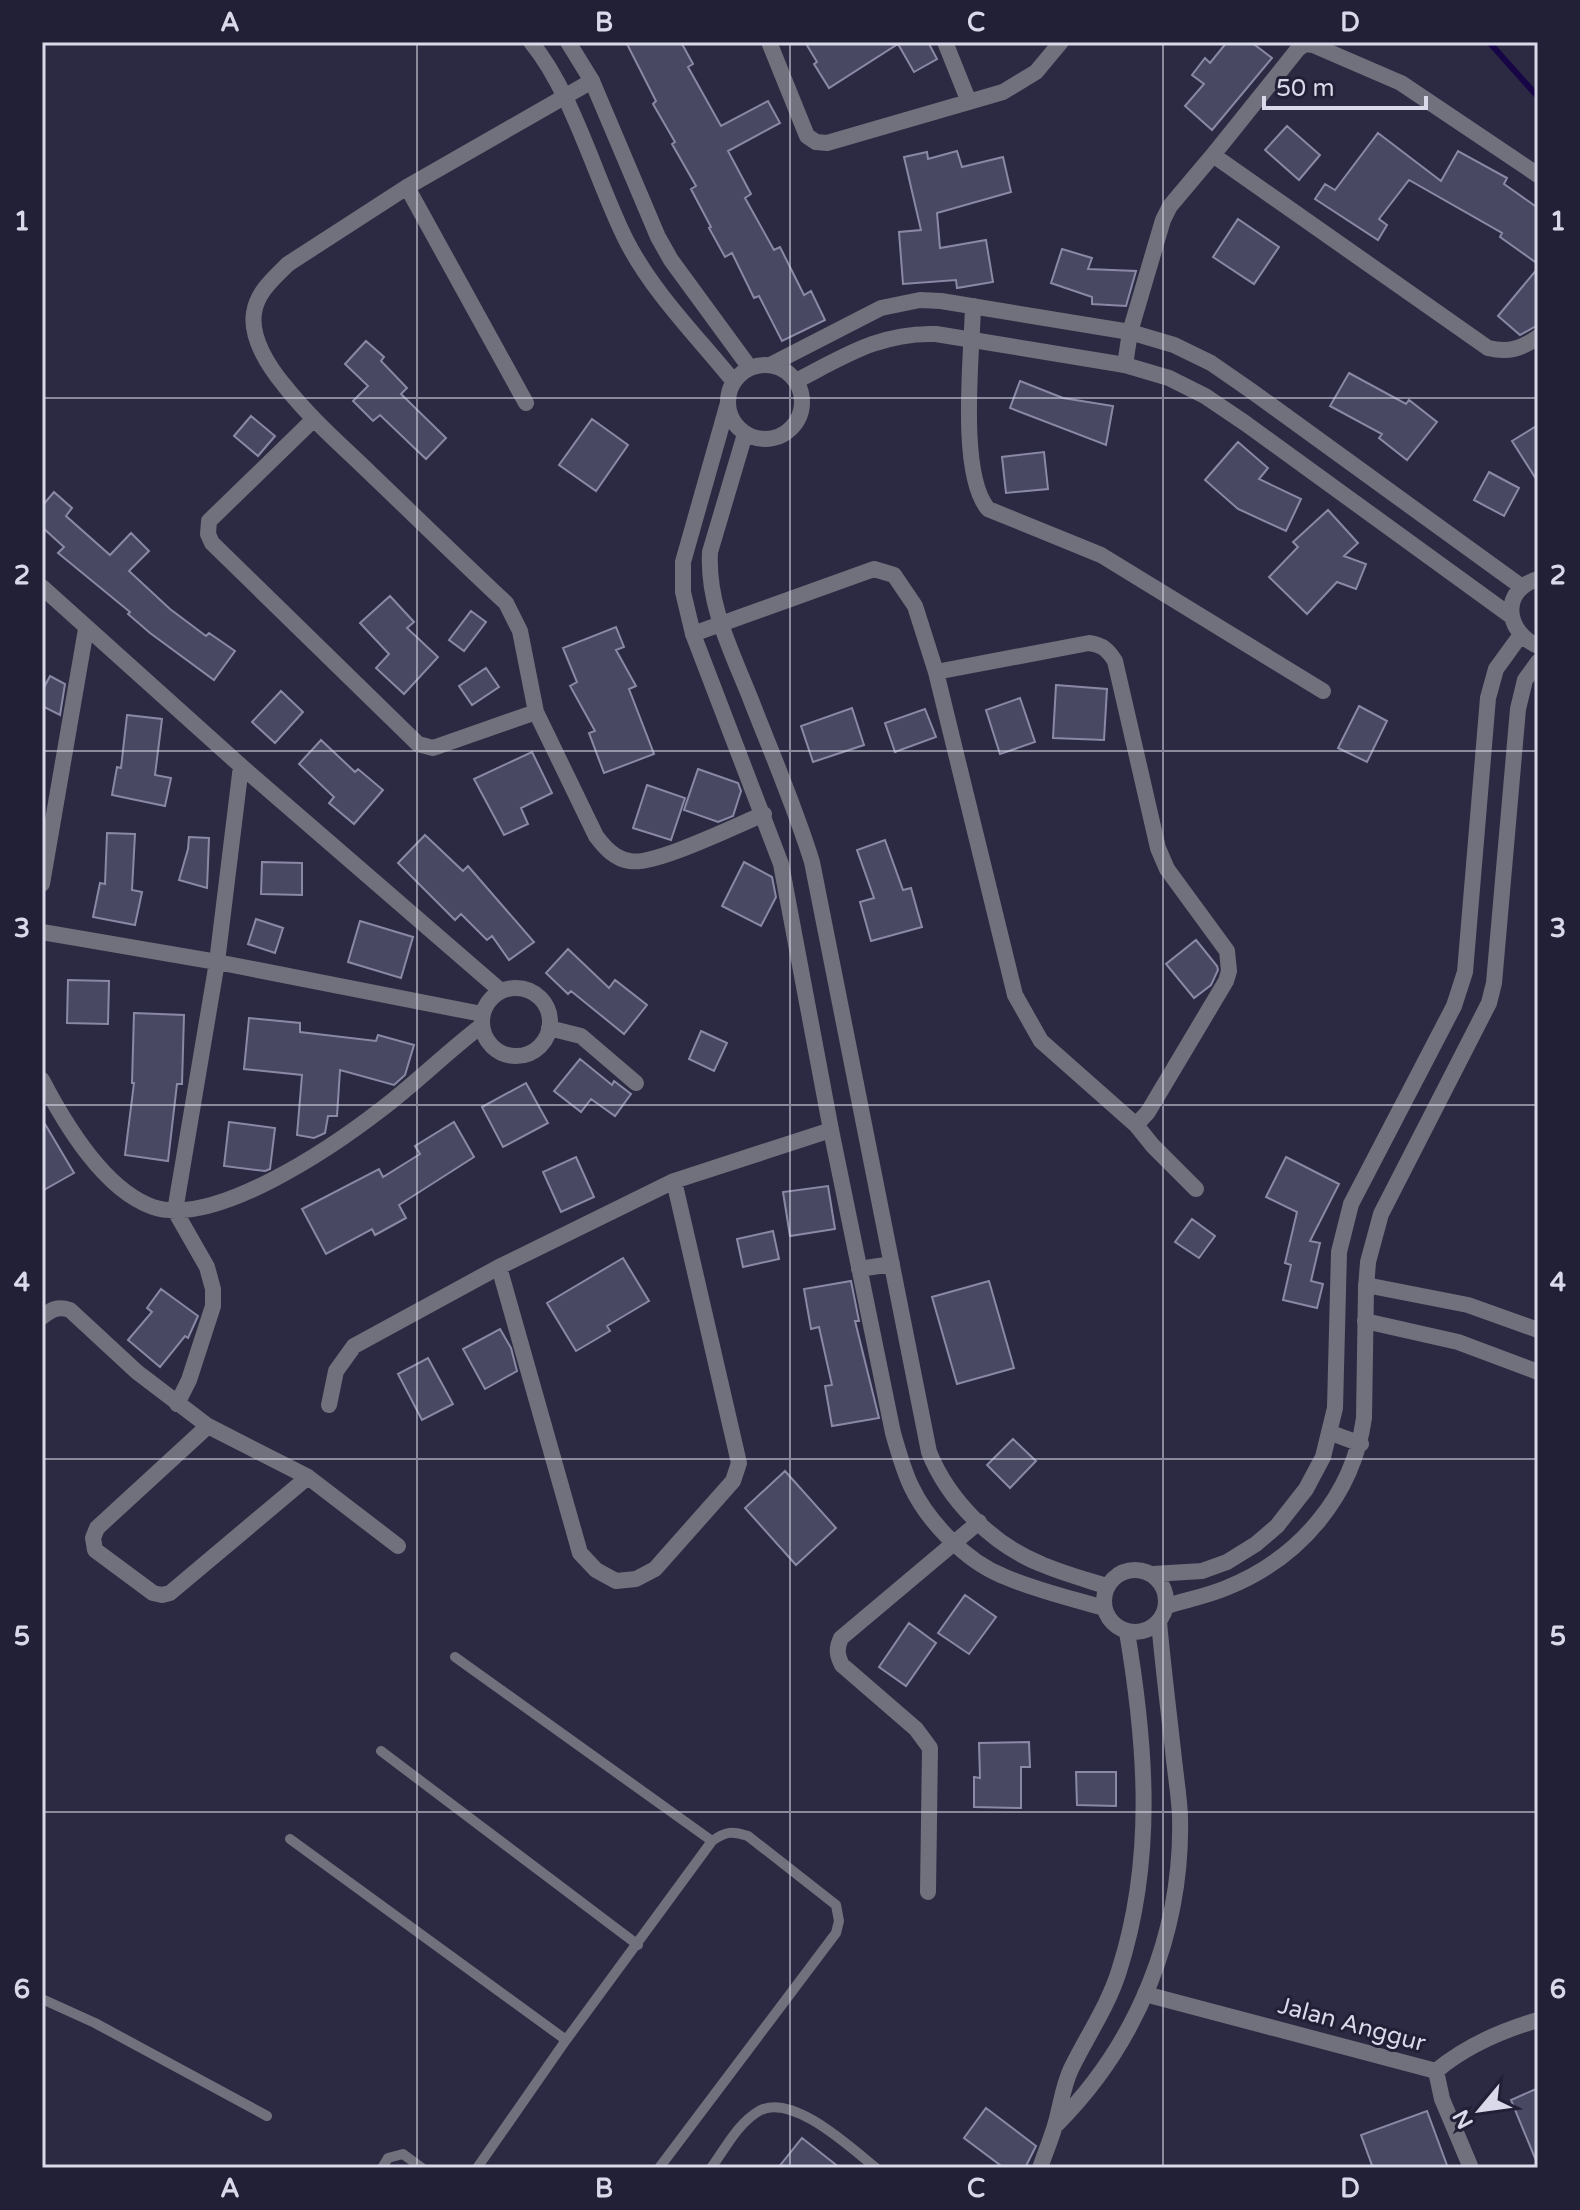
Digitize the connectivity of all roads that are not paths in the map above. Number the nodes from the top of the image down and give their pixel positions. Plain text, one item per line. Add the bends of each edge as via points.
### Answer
1 (531, 42) edge
2 (568, 42) edge
3 (769, 42) edge
4 (945, 42) edge
5 (1061, 42) edge
6 (592, 81) junction
7 (564, 97) junction
8 (969, 102) junction
9 (1213, 155) junction
10 (1538, 175) edge
11 (407, 187) junction
12 (973, 306) junction
13 (1130, 332) junction
14 (1538, 337) edge
15 (972, 341) junction
16 (770, 365) junction
17 (1125, 365) junction
18 (750, 368) junction
19 (796, 381) junction
20 (734, 382) junction
21 (526, 403) dead end
22 (728, 403) junction
23 (314, 419) junction
24 (745, 434) junction
25 (1538, 579) edge
26 (42, 587) edge
27 (1522, 587) junction
28 (1511, 616) junction
29 (721, 625) junction
30 (86, 629) junction
31 (693, 634) junction
32 (1520, 636) junction
33 (1538, 646) edge
34 (1538, 662) edge
35 (936, 672) junction
36 (1323, 691) dead end
37 (536, 712) junction
38 (241, 766) junction
39 (764, 814) junction
40 (42, 884) edge
41 (42, 932) edge
42 (217, 962) junction
43 (501, 991) junction
44 (482, 1020) junction
45 (549, 1028) junction
46 (42, 1080) edge
47 (636, 1083) dead end
48 (1136, 1125) junction
49 (831, 1130) junction
50 (674, 1181) junction
51 (1196, 1189) dead end
52 (175, 1211) junction
53 (892, 1264) junction
54 (499, 1267) junction
55 (859, 1269) junction
56 (1366, 1285) junction
57 (42, 1317) edge
58 (1365, 1321) junction
59 (1538, 1330) edge
60 (1538, 1372) edge
61 (177, 1404) junction
62 (329, 1405) dead end
63 (208, 1426) junction
64 (1331, 1433) junction
65 (1361, 1444) junction
66 (308, 1477) junction
67 (979, 1522) junction
68 (954, 1543) junction
69 (398, 1546) dead end
70 (1153, 1574) junction
71 (1106, 1586) junction
72 (1167, 1606) junction
73 (1104, 1608) junction
74 (1159, 1622) junction
75 (1127, 1632) junction
76 (455, 1657) dead end
77 (381, 1751) dead end
78 (1176, 1778) junction
79 (1145, 1781) junction
80 (290, 1839) dead end
81 (712, 1841) junction
82 (928, 1892) dead end
83 (638, 1945) junction
84 (1145, 1994) junction
85 (42, 1999) edge
86 (1538, 2020) edge
87 (566, 2040) junction
88 (1436, 2071) junction
89 (1067, 2077) junction
90 (1088, 2090) junction
91 (267, 2116) dead end
92 (1056, 2125) junction
93 (382, 2168) edge
94 (422, 2168) edge
95 (477, 2168) edge
96 (659, 2168) edge
97 (711, 2168) edge
98 (876, 2168) edge
99 (1040, 2168) edge
100 (1471, 2168) edge

1 - 7 street
2 - 6 street
3 - 8 street via 807,136 816,142
4 - 8 street
5 - 8 street via 1020,84
6 - 7 street
6 - 18 street via 658,237
7 - 11 street
7 - 20 street via 627,241 652,284
9 - 10 street via 1305,44 1401,83
9 - 13 street via 1163,220
9 - 14 street via 1488,348 1515,350
11 - 21 street
11 - 23 street via 288,264 259,297 253,314 266,359
12 - 13 street
12 - 15 street
12 - 16 street via 920,300 881,308
13 - 17 street
13 - 27 street via 1211,363
15 - 17 street
15 - 19 street via 936,334 875,341
15 - 36 street via 970,441 974,478 988,509 1101,555
16 - 18 street
16 - 19 street
17 - 28 street via 1205,396
18 - 20 street
19 - 24 street via 802,400 792,428 774,438
20 - 22 street
22 - 24 street via 730,415
22 - 31 street via 683,562 683,592
23 - 37 street via 506,603 520,631
23 - 37 street via 209,521 212,543 418,744 433,748
24 - 29 street via 710,552 712,594
25 - 27 street
26 - 30 street
27 - 28 street
28 - 32 street
29 - 31 street
29 - 35 street via 874,569 885,570 909,595
29 - 53 street via 812,862
30 - 38 street
30 - 40 street
31 - 39 street
32 - 33 street
32 - 64 street via 1496,669 1490,690 1465,972 1454,1006 1351,1204 1339,1252
34 - 56 street via 1525,680 1518,709 1492,993 1381,1214
35 - 48 street via 1015,995 1041,1041
35 - 48 street via 1089,643 1101,645 1115,661 1158,848 1228,960 1226,981
37 - 39 street via 596,836 622,859 646,862
38 - 42 street
38 - 43 street
39 - 49 street via 788,895
41 - 42 street
42 - 44 street
42 - 52 street
43 - 44 street via 486,1005
43 - 45 street via 522,988 540,998 550,1017
44 - 45 street via 490,1045 509,1056 539,1047
44 - 52 street via 383,1108 304,1162 221,1203
45 - 47 street via 581,1036
46 - 52 street via 109,1177 133,1197
48 - 51 street
49 - 50 street
49 - 55 street
50 - 54 street
50 - 54 street via 739,1463 733,1481 655,1569 636,1579 616,1581 580,1553
52 - 61 street via 207,1267 213,1289 210,1315
53 - 55 street
53 - 67 street via 929,1452 944,1481
54 - 62 street via 354,1346 336,1371
55 - 68 street via 902,1462 912,1488
56 - 58 street
56 - 59 street via 1468,1305
57 - 61 street via 51,1309 70,1310
58 - 60 street via 1458,1342
58 - 65 street
61 - 63 street
63 - 66 street
63 - 66 street via 97,1528 93,1538 95,1550 153,1593 170,1593
64 - 65 street
64 - 70 street via 1306,1489 1256,1544 1202,1571
65 - 72 street via 1336,1499 1285,1555 1226,1588
66 - 69 street
67 - 68 street
67 - 71 street via 1039,1564
68 - 73 street via 999,1575
68 - 82 street via 841,1638 837,1647 842,1665 916,1729 930,1748
70 - 71 street via 1136,1568 1118,1573
70 - 72 street via 1165,1588
71 - 73 street
72 - 74 street
73 - 75 street via 1112,1623
74 - 75 street via 1144,1632
74 - 78 street
75 - 79 street
76 - 81 lane
77 - 83 lane
78 - 79 street
78 - 84 street via 1176,1883 1160,1960
79 - 89 street via 1132,1925 1102,2014
80 - 87 lane
81 - 83 lane
81 - 96 lane via 724,1832 748,1836 836,1905 839,1921 836,1933
83 - 87 lane
84 - 88 street, Jalan Anggur
84 - 90 street
85 - 91 lane
86 - 88 street, Jalan Anggur via 1478,2042
87 - 95 lane
88 - 100 street
89 - 90 street
89 - 92 street
90 - 92 street
92 - 99 street
93 - 94 lane via 388,2158 403,2154
97 - 98 lane via 756,2112 780,2106 834,2135

